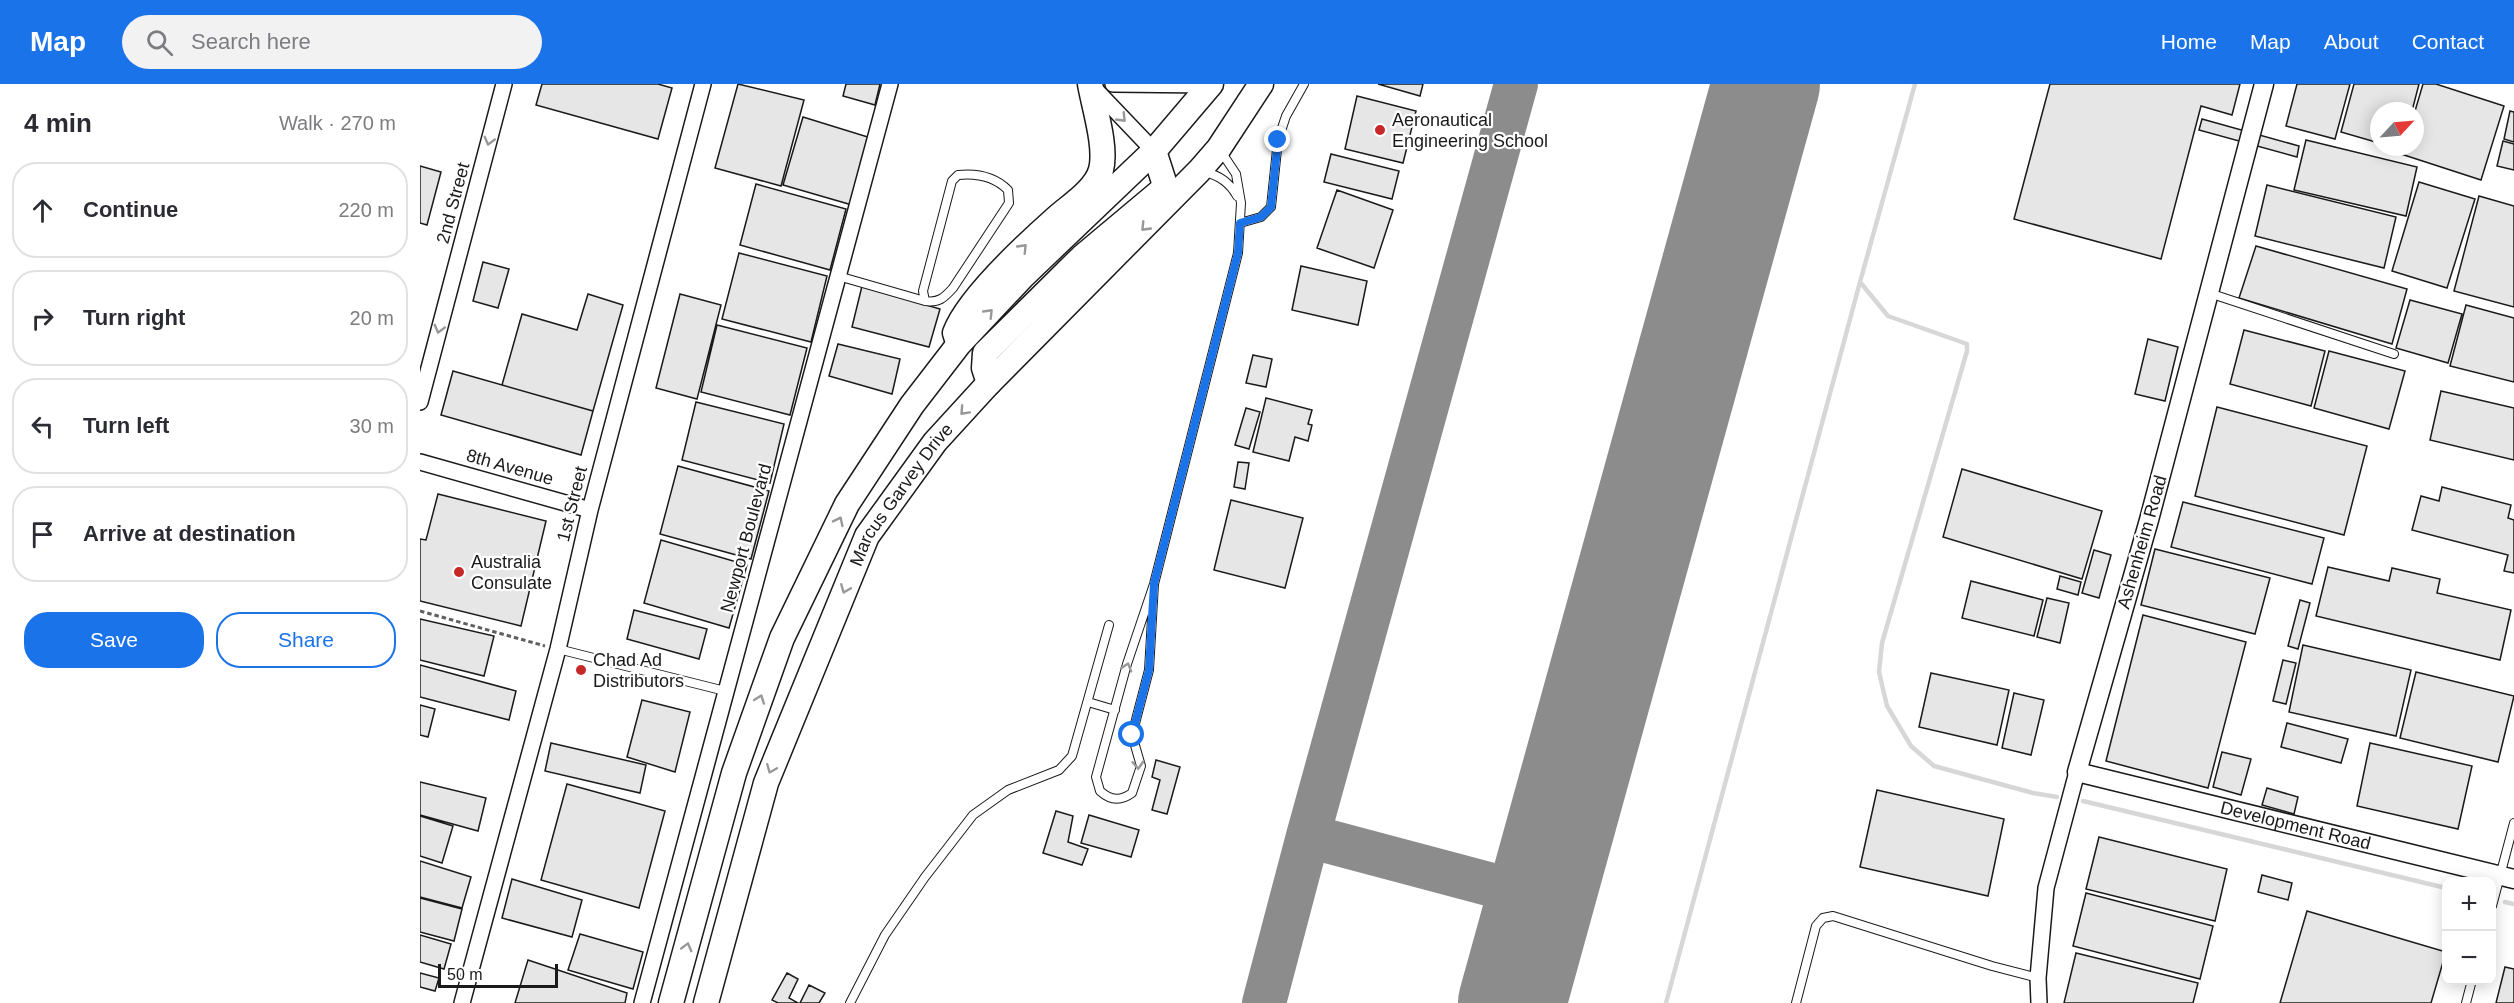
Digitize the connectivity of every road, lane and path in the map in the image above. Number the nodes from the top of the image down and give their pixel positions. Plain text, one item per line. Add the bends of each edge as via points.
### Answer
1 (504, 84) edge
2 (703, 84) edge
3 (890, 84) edge
4 (1090, 84) edge
5 (1113, 84) edge
6 (1261, 84) edge
7 (1304, 84) edge
8 (2264, 84) edge
9 (1210, 85) edge
10 (1219, 148) junction
11 (1154, 151) junction
12 (1199, 171) junction
13 (1240, 202) junction
14 (1240, 223) junction
15 (838, 276) junction
16 (2209, 293) junction
17 (925, 301) junction
18 (959, 344) junction
19 (2394, 354) dead end
20 (989, 383) junction
21 (420, 402) edge
22 (420, 462) edge
23 (590, 510) junction
24 (1154, 584) junction
25 (420, 611) edge
26 (1109, 625) dead end
27 (558, 649) junction
28 (725, 691) junction
29 (1088, 702) junction
30 (1115, 710) junction
31 (2077, 772) junction
32 (2514, 823) edge
33 (2507, 878) edge
34 (2496, 899) edge
35 (2038, 978) junction
36 (713, 979) junction
37 (2471, 985) edge
38 (462, 1003) edge
39 (642, 1003) edge
40 (671, 1003) edge
41 (706, 1003) edge
42 (717, 1003) edge
43 (850, 1003) edge
44 (1796, 1003) edge
45 (2039, 1003) edge
46 (2466, 1003) edge

1 -> 21 street, 2nd Street
2 - 23 street, 1st Street
3 - 15 street, Newport Boulevard
4 -> 11 street
18 -> 4 highway via 955,333 960,320 981,294 1024,247 1094,185 1101,170 1101,143
5 - 9 street
6 - 10 highway, Marcus Garvey Drive
7 - 14 lane via 1278,140 1271,207 1261,217
8 - 16 street, Ashenheim Road
9 - 11 highway, Marcus Garvey Drive
10 - 12 highway, Marcus Garvey Drive
10 - 13 lane via 1236,174
18 -> 11 highway, Marcus Garvey Drive via 1023,276
11 - 20 highway via 1164,182 1161,190 1082,257 985,353
12 - 13 lane via 1229,184
12 -> 20 highway, Marcus Garvey Drive
13 - 14 lane
14 - 24 lane via 1238,253
15 - 17 lane
15 - 28 street, Newport Boulevard
16 - 19 lane
16 - 31 street, Ashenheim Road
17 - 17 lane via 935,303 953,288 1009,203 1008,190 998,180 973,174 958,175 952,181 923,291
40 -> 18 highway, Marcus Garvey Drive via 734,773 782,638 847,504 912,405
20 -> 36 highway, Marcus Garvey Drive via 935,442 867,536 766,783
22 - 23 street, 8th Avenue
23 - 27 street, 1st Street
30 -> 24 lane
24 -> 30 lane via 1149,670 1132,735 1141,766 1135,789 1119,799 1104,795 1096,782
25 - 27 path
26 - 29 lane
27 - 28 lane
27 - 38 street, 1st Street
28 - 39 street, Newport Boulevard
29 - 30 lane
29 - 43 lane via 1072,756 1059,770 1008,790 973,815 885,935
31 - 33 street, Development Road
31 - 35 street, Ashenheim Road via 2046,888
32 - 33 lane
33 - 34 lane
35 - 44 lane via 1833,916 1823,918 1816,926
35 - 45 street, Ashenheim Road
36 - 41 highway, Marcus Garvey Drive
36 - 42 lane
37 - 46 lane

